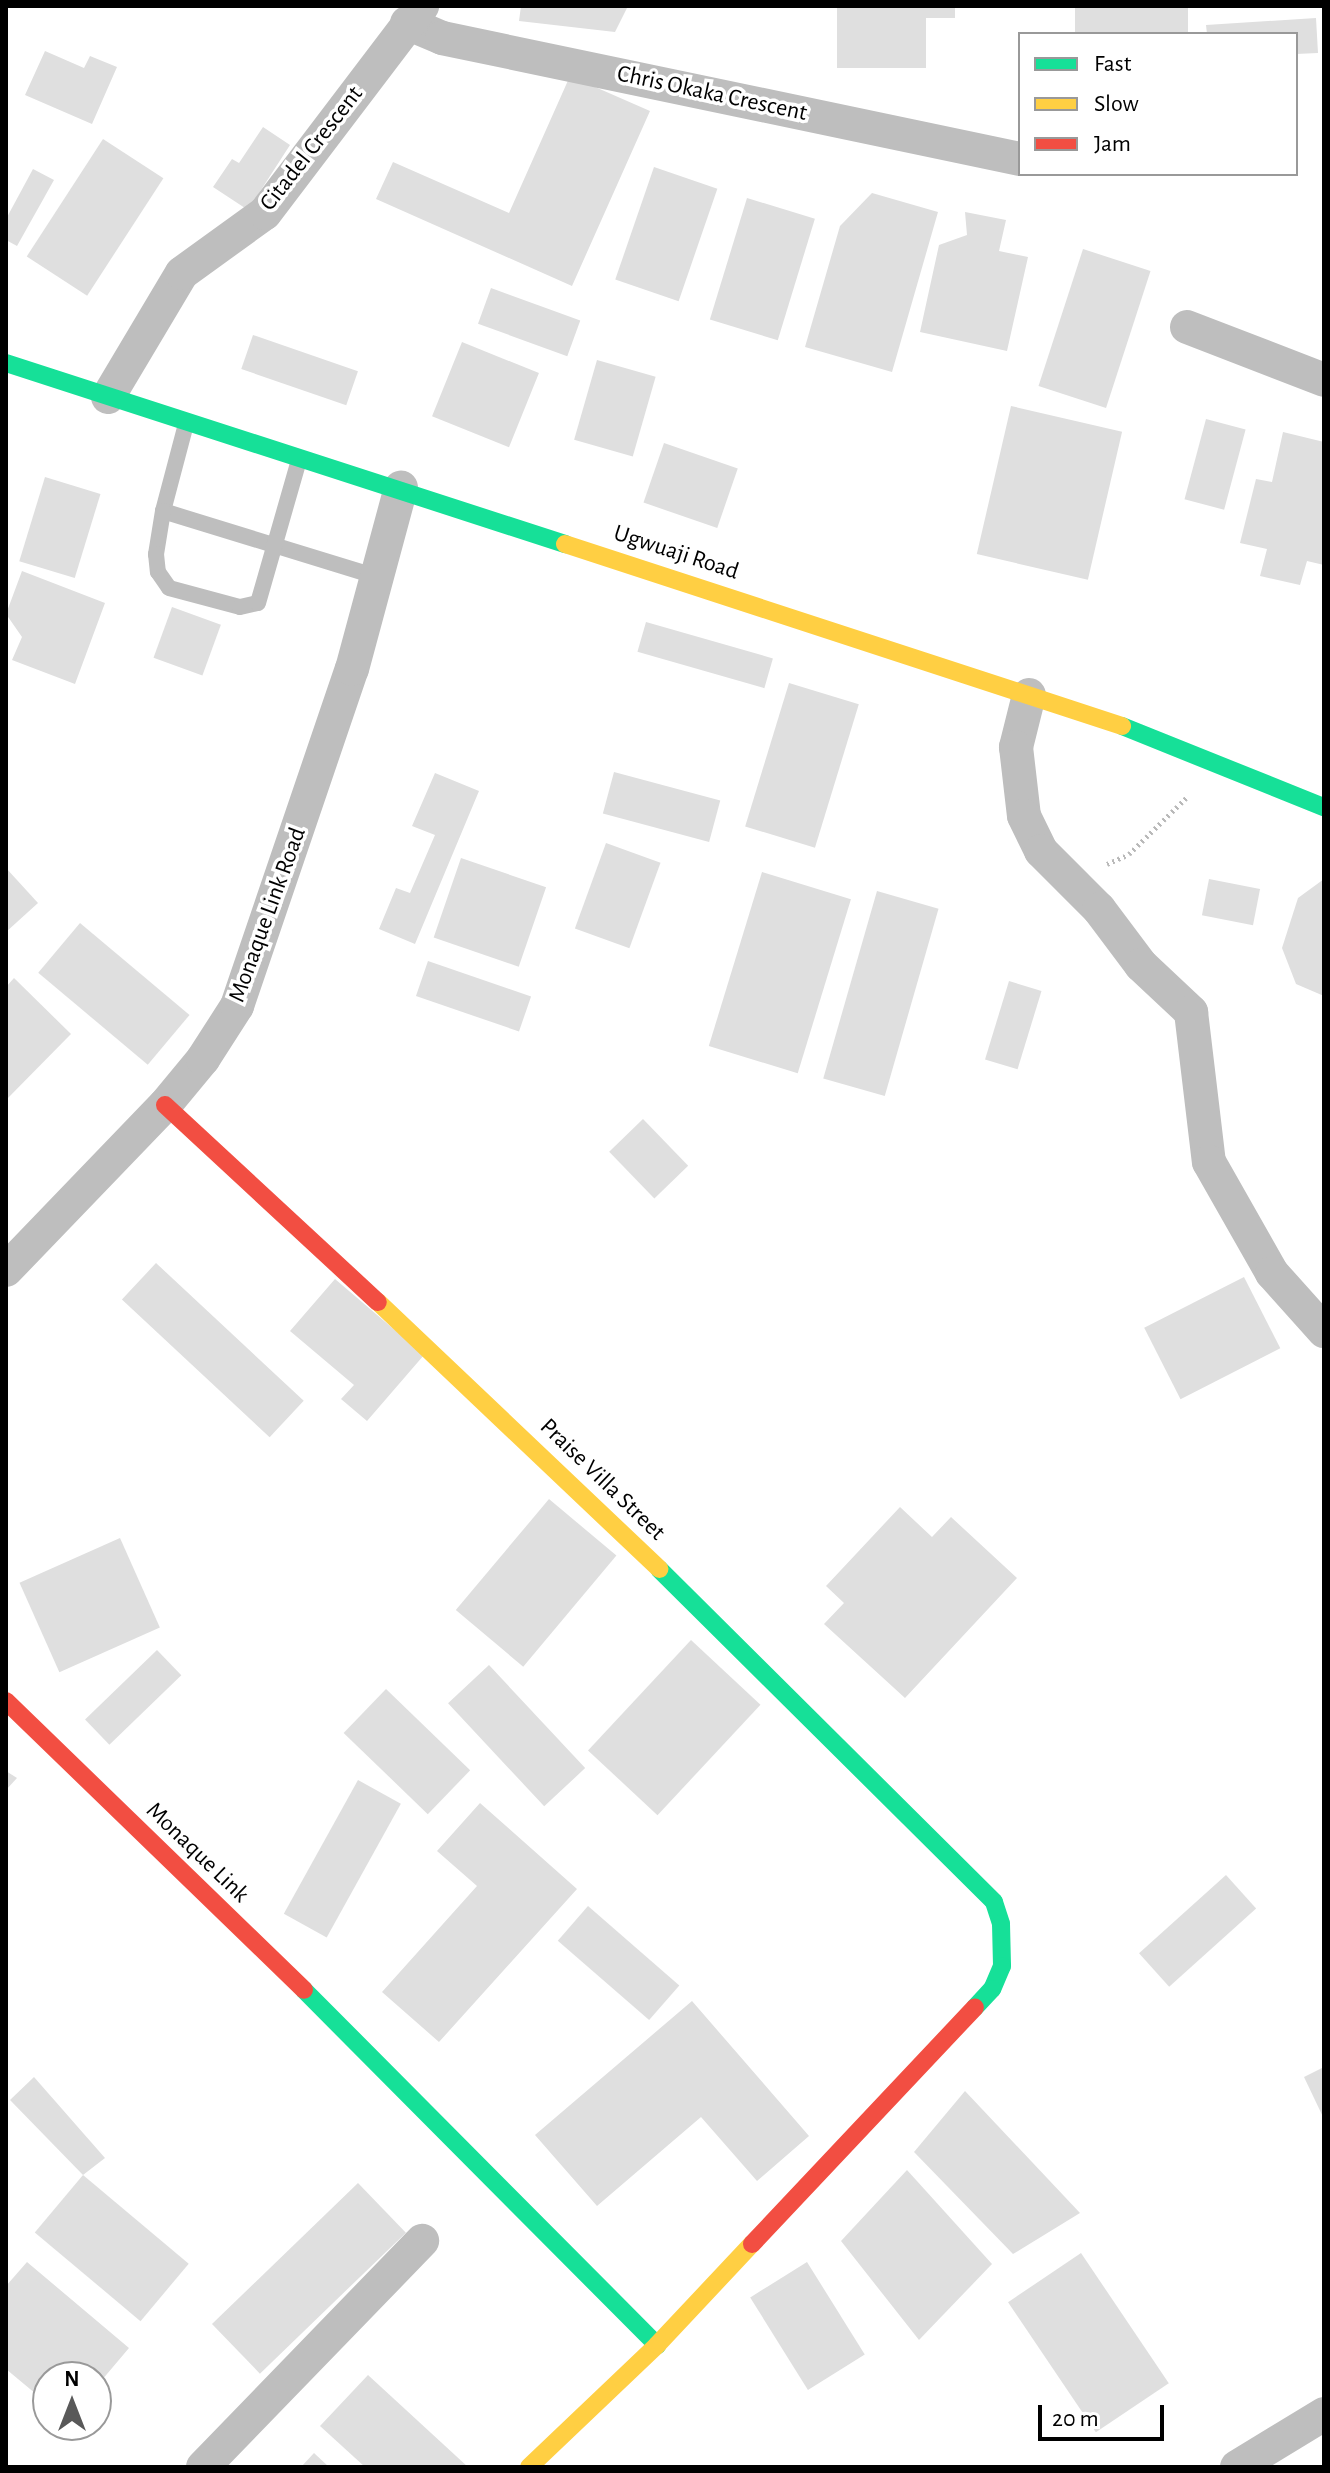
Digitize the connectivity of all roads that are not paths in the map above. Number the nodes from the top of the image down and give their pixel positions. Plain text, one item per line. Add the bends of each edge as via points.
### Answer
1 (414, 14) edge
2 (1018, 159) edge
3 (1187, 327) dead end
4 (6, 363) edge
5 (1324, 380) edge
6 (108, 397) junction
7 (186, 421) junction
8 (300, 457) junction
9 (401, 488) junction
10 (163, 511) junction
11 (274, 545) junction
12 (378, 577) junction
13 (1029, 695) junction
14 (1324, 807) edge
15 (165, 1105) junction
16 (6, 1270) edge
17 (1324, 1331) edge
18 (6, 1701) edge
19 (422, 2241) dead end
20 (657, 2345) junction
21 (1323, 2416) edge
22 (203, 2467) edge
23 (529, 2467) edge
24 (1237, 2467) edge

1 - 2 street, Chris Okaka Crescent via 442,38
1 - 6 street, Citadel Crescent via 265,213 182,273
3 - 5 street
4 - 6 street, Ugwuaji Road
6 - 7 street, Ugwuaji Road
7 - 8 street, Ugwuaji Road
7 - 10 lane
8 - 9 street, Ugwuaji Road
8 - 11 lane
9 - 12 street, Monaque Link Road
9 - 13 street, Ugwuaji Road
10 - 11 lane
10 - 11 lane via 156,554 158,572 169,588 240,607 258,603
11 - 12 lane
12 - 15 street, Monaque Link Road via 288,868 237,1006
13 - 14 street, Ugwuaji Road via 1105,719
13 - 17 street via 1016,747 1024,816 1041,851 1141,965 1191,1012 1209,1162 1272,1273
15 - 16 street, Monaque Link Road
15 - 20 street, Praise Villa Street via 562,1472 994,1902 1003,1948 992,1989
18 - 20 street, Monaque Link via 355,2040
19 - 22 street
20 - 23 street
21 - 24 street

